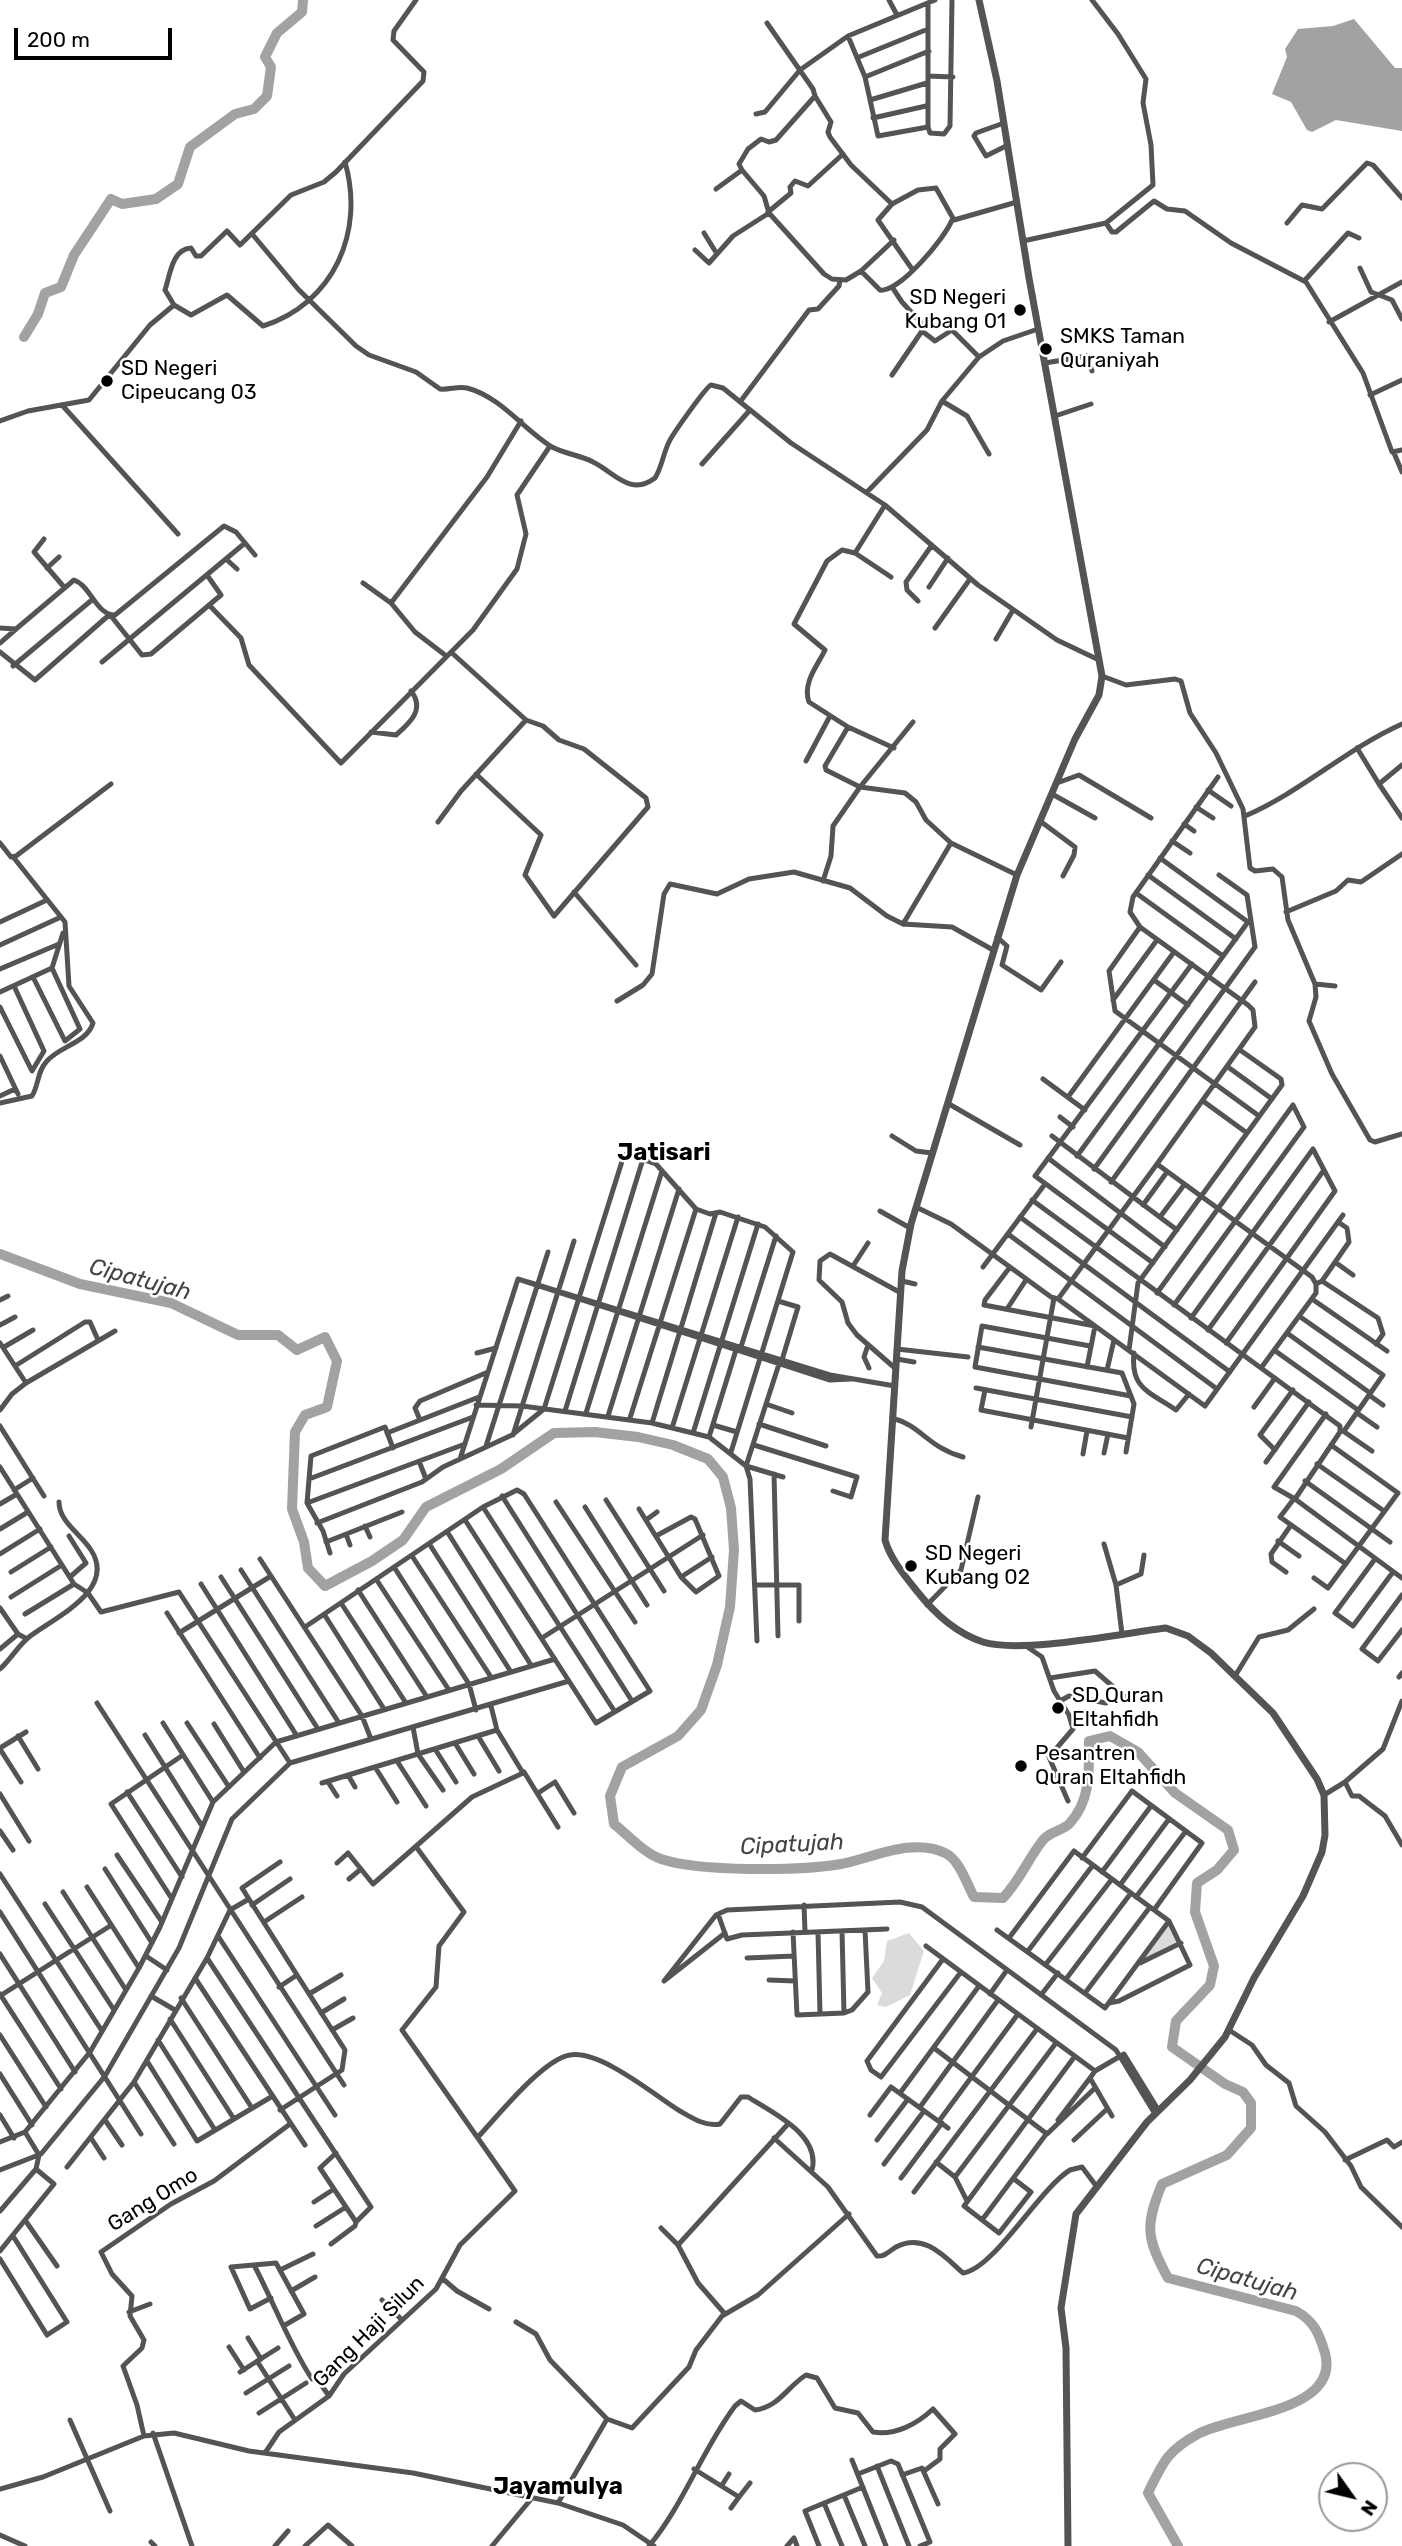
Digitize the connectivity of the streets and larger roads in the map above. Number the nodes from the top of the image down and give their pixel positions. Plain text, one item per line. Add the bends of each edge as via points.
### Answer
1 (416, 0) edge
2 (889, 0) edge
3 (935, 0) edge
4 (952, 0) edge
5 (979, 0) edge
6 (1092, 0) edge
7 (917, 3) edge
8 (928, 3) junction
9 (897, 15) junction
10 (767, 23) dead end
11 (928, 29) junction
12 (848, 36) junction
13 (929, 51) junction
14 (859, 57) junction
15 (800, 70) junction
16 (928, 76) junction
17 (865, 77) junction
18 (953, 78) junction
19 (927, 83) junction
20 (815, 96) junction
21 (870, 100) junction
22 (926, 106) junction
23 (756, 114) dead end
24 (873, 118) junction
25 (1004, 123) junction
26 (928, 127) junction
27 (1008, 145) junction
28 (843, 154) junction
29 (345, 162) junction
30 (742, 170) junction
31 (716, 189) dead end
32 (1402, 198) edge
33 (1017, 202) junction
34 (892, 204) junction
35 (769, 212) junction
36 (953, 220) junction
37 (1106, 223) junction
38 (1287, 223) dead end
39 (704, 233) dead end
40 (253, 235) junction
41 (1359, 238) dead end
42 (894, 240) junction
43 (1023, 241) junction
44 (695, 250) dead end
45 (717, 254) junction
46 (1360, 268) dead end
47 (912, 269) junction
48 (861, 271) junction
49 (840, 280) junction
50 (1305, 280) junction
51 (1402, 282) edge
52 (892, 287) junction
53 (1377, 296) junction
54 (309, 300) junction
55 (174, 305) junction
56 (1402, 319) edge
57 (1329, 322) junction
58 (1038, 329) junction
59 (922, 331) junction
60 (979, 357) junction
61 (1045, 363) junction
62 (1092, 371) dead end
63 (891, 375) dead end
64 (1402, 380) edge
65 (1370, 395) junction
66 (942, 401) junction
67 (740, 402) junction
68 (1091, 404) dead end
69 (62, 405) junction
70 (750, 410) junction
71 (1055, 416) junction
72 (0, 421) edge
73 (522, 421) junction
74 (550, 446) junction
75 (1402, 450) edge
76 (1394, 453) junction
77 (989, 454) dead end
78 (702, 464) dead end
79 (1402, 472) edge
80 (867, 492) junction
81 (885, 505) junction
82 (178, 534) dead end
83 (44, 539) dead end
84 (245, 543) junction
85 (932, 545) junction
86 (855, 552) junction
87 (255, 555) dead end
88 (59, 557) dead end
89 (948, 558) junction
90 (226, 559) junction
91 (47, 568) junction
92 (237, 569) dead end
93 (207, 575) junction
94 (891, 577) dead end
95 (970, 579) junction
96 (363, 583) dead end
97 (64, 587) junction
98 (929, 587) dead end
99 (93, 599) junction
100 (918, 601) dead end
101 (391, 603) junction
102 (209, 606) junction
103 (1013, 610) junction
104 (110, 615) junction
105 (0, 628) edge
106 (934, 628) dead end
107 (16, 629) junction
108 (129, 639) junction
109 (996, 639) dead end
110 (0, 643) edge
111 (0, 652) edge
112 (448, 654) junction
113 (1099, 660) junction
114 (102, 662) dead end
115 (13, 666) junction
116 (1102, 677) junction
117 (411, 691) junction
118 (830, 716) junction
119 (526, 720) junction
120 (913, 722) dead end
121 (1402, 724) edge
122 (848, 727) junction
123 (371, 732) junction
124 (894, 748) junction
125 (1357, 748) junction
126 (806, 761) dead end
127 (1402, 765) edge
128 (476, 774) junction
129 (1217, 777) dead end
130 (1057, 783) junction
131 (111, 784) dead end
132 (1379, 784) junction
133 (859, 787) junction
134 (1208, 790) junction
135 (1052, 794) junction
136 (1231, 806) dead end
137 (1196, 807) junction
138 (1245, 816) junction
139 (1095, 818) dead end
140 (1151, 818) dead end
141 (1213, 818) dead end
142 (1402, 818) edge
143 (1040, 821) junction
144 (438, 822) dead end
145 (1184, 824) junction
146 (1194, 831) dead end
147 (1172, 841) junction
148 (951, 843) junction
149 (0, 844) edge
150 (1190, 853) dead end
151 (1402, 854) edge
152 (14, 858) junction
153 (1160, 858) junction
154 (1017, 875) junction
155 (1148, 875) junction
156 (1219, 875) dead end
157 (1063, 876) dead end
158 (823, 881) junction
159 (574, 892) junction
160 (1136, 893) junction
161 (47, 900) junction
162 (1286, 912) junction
163 (61, 916) junction
164 (0, 922) edge
165 (904, 924) junction
166 (1140, 927) junction
167 (65, 929) junction
168 (997, 937) junction
169 (1236, 939) junction
170 (1157, 940) junction
171 (59, 944) junction
172 (0, 945) edge
173 (993, 950) junction
174 (1174, 952) junction
175 (1223, 956) junction
176 (1061, 962) dead end
177 (1192, 964) junction
178 (636, 965) dead end
179 (52, 968) junction
180 (0, 969) edge
181 (1209, 976) junction
182 (33, 977) junction
183 (1154, 980) junction
184 (1255, 982) dead end
185 (1315, 984) junction
186 (13, 986) junction
187 (1335, 986) dead end
188 (1225, 988) junction
189 (0, 992) edge
190 (1171, 992) junction
191 (1113, 1000) junction
192 (1242, 1000) junction
193 (617, 1001) dead end
194 (1188, 1005) junction
195 (0, 1007) edge
196 (1126, 1019) junction
197 (1143, 1031) junction
198 (1160, 1043) junction
199 (1240, 1050) junction
200 (1176, 1055) junction
201 (0, 1056) edge
202 (1193, 1067) junction
203 (1228, 1067) junction
204 (1043, 1079) dead end
205 (1215, 1084) junction
206 (0, 1096) edge
207 (1068, 1097) junction
208 (1272, 1099) junction
209 (1203, 1101) junction
210 (0, 1103) edge
211 (949, 1104) junction
212 (1085, 1110) junction
213 (1259, 1116) junction
214 (1060, 1117) dead end
215 (1073, 1127) junction
216 (1247, 1133) junction
217 (1400, 1134) edge
218 (892, 1136) dead end
219 (1052, 1136) dead end
220 (1061, 1143) junction
221 (1402, 1143) edge
222 (1020, 1144) dead end
223 (932, 1153) junction
224 (1077, 1156) junction
225 (1048, 1158) junction
226 (643, 1159) junction
227 (1157, 1164) junction
228 (1094, 1169) junction
229 (1324, 1170) junction
230 (662, 1171) junction
231 (1167, 1172) junction
232 (1111, 1182) junction
233 (1045, 1184) junction
234 (1184, 1185) junction
235 (679, 1189) junction
236 (1201, 1197) junction
237 (1133, 1198) junction
238 (1032, 1200) junction
239 (1143, 1205) junction
240 (916, 1207) junction
241 (696, 1209) junction
242 (1218, 1210) junction
243 (880, 1211) dead end
244 (716, 1213) junction
245 (1121, 1214) junction
246 (1343, 1215) dead end
247 (738, 1217) junction
248 (1020, 1217) junction
249 (1160, 1217) junction
250 (1338, 1222) junction
251 (1235, 1223) junction
252 (758, 1224) junction
253 (910, 1228) junction
254 (1177, 1230) junction
255 (1108, 1232) junction
256 (1008, 1234) junction
257 (1251, 1235) junction
258 (776, 1236) junction
259 (574, 1241) dead end
260 (869, 1243) dead end
261 (1165, 1247) junction
262 (1269, 1247) junction
263 (1096, 1249) junction
264 (548, 1252) dead end
265 (993, 1254) junction
266 (1286, 1259) junction
267 (1335, 1262) junction
268 (1153, 1263) junction
269 (1084, 1265) junction
270 (853, 1266) junction
271 (983, 1267) dead end
272 (1010, 1267) junction
273 (1303, 1271) junction
274 (1353, 1275) dead end
275 (1026, 1280) junction
276 (1140, 1280) junction
277 (902, 1281) junction
278 (1319, 1282) junction
279 (1071, 1283) junction
280 (915, 1284) dead end
281 (537, 1285) junction
282 (558, 1291) junction
283 (901, 1293) junction
284 (1157, 1293) junction
285 (8, 1296) dead end
286 (578, 1298) junction
287 (1056, 1299) junction
288 (1312, 1299) junction
289 (0, 1300) edge
290 (778, 1301) junction
291 (1135, 1302) junction
292 (598, 1304) junction
293 (1174, 1305) junction
294 (1007, 1309) junction
295 (619, 1311) junction
296 (1299, 1316) junction
297 (15, 1317) dead end
298 (639, 1317) junction
299 (1051, 1318) junction
300 (1191, 1318) junction
301 (660, 1324) junction
302 (0, 1325) edge
303 (1095, 1326) junction
304 (1132, 1326) junction
305 (33, 1330) dead end
306 (680, 1330) junction
307 (1208, 1330) junction
308 (115, 1331) dead end
309 (1287, 1333) junction
310 (701, 1336) junction
311 (1047, 1339) junction
312 (1114, 1339) junction
313 (98, 1340) junction
314 (721, 1343) junction
315 (1226, 1343) junction
316 (1376, 1344) junction
317 (2, 1345) edge
318 (868, 1345) junction
319 (1090, 1346) junction
320 (978, 1347) junction
321 (496, 1348) junction
322 (739, 1349) junction
323 (897, 1349) junction
324 (1275, 1350) junction
325 (1131, 1351) junction
326 (1387, 1351) dead end
327 (477, 1353) dead end
328 (1242, 1355) junction
329 (761, 1356) junction
330 (968, 1357) dead end
331 (897, 1359) junction
332 (1043, 1360) junction
333 (780, 1362) junction
334 (914, 1362) dead end
335 (15, 1366) junction
336 (1087, 1367) junction
337 (869, 1368) dead end
338 (1261, 1368) junction
339 (896, 1369) junction
340 (1107, 1370) junction
341 (488, 1372) junction
342 (1230, 1372) junction
343 (1275, 1378) junction
344 (1381, 1378) junction
345 (1039, 1380) junction
346 (1388, 1383) dead end
347 (26, 1384) junction
348 (895, 1386) junction
349 (976, 1388) dead end
350 (1217, 1389) junction
351 (985, 1390) junction
352 (1293, 1390) junction
353 (1189, 1394) junction
354 (1370, 1394) junction
355 (1131, 1396) junction
356 (479, 1398) junction
357 (1035, 1401) junction
358 (1309, 1402) junction
359 (766, 1404) junction
360 (476, 1405) junction
361 (1383, 1405) dead end
362 (499, 1406) junction
363 (522, 1406) junction
364 (1254, 1407) dead end
365 (544, 1409) junction
366 (0, 1410) edge
367 (565, 1411) junction
368 (1357, 1411) junction
369 (586, 1413) junction
370 (792, 1413) dead end
371 (1326, 1414) junction
372 (608, 1416) junction
373 (473, 1417) junction
374 (630, 1418) junction
375 (892, 1418) junction
376 (1132, 1418) junction
377 (420, 1420) junction
378 (652, 1423) junction
379 (760, 1424) junction
380 (1031, 1424) junction
381 (713, 1425) junction
382 (0, 1426) edge
383 (1377, 1427) dead end
384 (672, 1428) junction
385 (1087, 1431) junction
386 (1342, 1431) junction
387 (737, 1432) junction
388 (387, 1433) junction
389 (693, 1433) junction
390 (1108, 1434) junction
391 (512, 1435) junction
392 (709, 1437) junction
393 (1128, 1438) junction
394 (465, 1444) junction
395 (754, 1445) junction
396 (1331, 1445) junction
397 (826, 1446) dead end
398 (486, 1447) junction
399 (393, 1448) junction
400 (1275, 1450) junction
401 (1372, 1451) dead end
402 (731, 1452) junction
403 (1126, 1452) dead end
404 (1104, 1453) dead end
405 (1083, 1454) dead end
406 (962, 1457) dead end
407 (460, 1459) junction
408 (419, 1461) junction
409 (1266, 1462) dead end
410 (1317, 1464) junction
411 (746, 1466) junction
412 (0, 1467) edge
413 (774, 1474) junction
414 (783, 1477) dead end
415 (3, 1478) edge
416 (33, 1478) junction
417 (309, 1479) junction
418 (426, 1479) junction
419 (1305, 1481) junction
420 (833, 1491) dead end
421 (15, 1492) junction
422 (44, 1496) dead end
423 (502, 1496) junction
424 (978, 1497) dead end
425 (606, 1500) dead end
426 (1294, 1500) junction
427 (59, 1502) dead end
428 (556, 1502) dead end
429 (307, 1503) junction
430 (0, 1504) edge
431 (483, 1507) junction
432 (584, 1507) dead end
433 (639, 1509) dead end
434 (1384, 1511) junction
435 (28, 1512) junction
436 (402, 1512) dead end
437 (657, 1513) dead end
438 (466, 1520) junction
439 (646, 1520) junction
440 (317, 1523) junction
441 (1291, 1525) junction
442 (365, 1526) junction
443 (0, 1529) edge
444 (40, 1529) junction
445 (1372, 1529) junction
446 (448, 1533) junction
447 (345, 1534) junction
448 (703, 1535) junction
449 (69, 1536) dead end
450 (656, 1536) junction
451 (370, 1537) dead end
452 (1278, 1541) junction
453 (326, 1542) junction
454 (1390, 1542) dead end
455 (1104, 1544) dead end
456 (350, 1545) dead end
457 (430, 1545) junction
458 (51, 1547) junction
459 (1359, 1547) junction
460 (0, 1553) edge
461 (330, 1553) dead end
462 (1144, 1555) dead end
463 (412, 1556) junction
464 (668, 1556) junction
465 (1299, 1556) dead end
466 (712, 1557) junction
467 (260, 1559) dead end
468 (1375, 1559) junction
469 (1346, 1564) junction
470 (62, 1565) junction
471 (394, 1567) junction
472 (650, 1568) junction
473 (241, 1570) dead end
474 (11, 1572) dead end
475 (1286, 1572) dead end
476 (1393, 1572) junction
477 (271, 1576) junction
478 (70, 1577) junction
479 (220, 1577) dead end
480 (681, 1577) junction
481 (1314, 1578) dead end
482 (1402, 1578) edge
483 (376, 1579) junction
484 (631, 1579) junction
485 (74, 1584) junction
486 (201, 1584) dead end
487 (755, 1585) junction
488 (777, 1585) junction
489 (1115, 1585) junction
490 (252, 1588) junction
491 (358, 1590) junction
492 (615, 1590) junction
493 (664, 1591) dead end
494 (88, 1593) junction
495 (1402, 1595) edge
496 (11, 1597) dead end
497 (234, 1599) junction
498 (595, 1602) junction
499 (341, 1603) junction
500 (647, 1605) dead end
501 (927, 1605) junction
502 (0, 1608) edge
503 (217, 1609) junction
504 (1314, 1609) dead end
505 (167, 1613) dead end
506 (25, 1614) dead end
507 (324, 1614) junction
508 (578, 1614) junction
509 (198, 1620) junction
510 (799, 1621) dead end
511 (635, 1622) dead end
512 (559, 1626) junction
513 (305, 1627) junction
514 (1402, 1630) edge
515 (180, 1633) junction
516 (19, 1634) junction
517 (1122, 1634) junction
518 (778, 1636) dead end
519 (542, 1638) junction
520 (27, 1639) junction
521 (757, 1641) dead end
522 (1023, 1645) junction
523 (0, 1649) edge
524 (555, 1659) junction
525 (531, 1665) junction
526 (0, 1669) edge
527 (511, 1672) junction
528 (1235, 1676) junction
529 (491, 1677) junction
530 (1050, 1678) junction
531 (569, 1681) junction
532 (470, 1684) junction
533 (449, 1690) junction
534 (427, 1697) junction
535 (1126, 1699) dead end
536 (632, 1701) junction
537 (1060, 1701) junction
538 (1402, 1701) edge
539 (97, 1703) dead end
540 (406, 1703) junction
541 (1106, 1703) dead end
542 (491, 1706) junction
543 (384, 1709) junction
544 (476, 1710) junction
545 (615, 1712) junction
546 (362, 1716) junction
547 (163, 1723) dead end
548 (187, 1723) dead end
549 (339, 1723) junction
550 (214, 1724) dead end
551 (413, 1727) junction
552 (318, 1729) junction
553 (498, 1730) junction
554 (26, 1732) dead end
555 (145, 1735) dead end
556 (297, 1735) junction
557 (18, 1736) junction
558 (478, 1736) junction
559 (371, 1739) junction
560 (276, 1742) junction
561 (455, 1743) junction
562 (0, 1749) edge
563 (435, 1749) junction
564 (418, 1754) junction
565 (183, 1755) junction
566 (260, 1758) junction
567 (397, 1760) junction
568 (290, 1763) junction
569 (165, 1766) junction
570 (375, 1767) junction
571 (38, 1769) dead end
572 (499, 1771) dead end
573 (244, 1772) junction
574 (524, 1772) junction
575 (474, 1774) dead end
576 (348, 1775) junction
577 (146, 1779) junction
578 (21, 1782) dead end
579 (456, 1782) dead end
580 (1345, 1782) junction
581 (229, 1787) junction
582 (355, 1787) dead end
583 (443, 1790) dead end
584 (127, 1792) junction
585 (538, 1793) junction
586 (0, 1794) edge
587 (1324, 1795) junction
588 (337, 1796) dead end
589 (1068, 1801) dead end
590 (213, 1802) junction
591 (397, 1802) dead end
592 (1151, 1805) junction
593 (426, 1806) dead end
594 (574, 1814) dead end
595 (1169, 1819) junction
596 (202, 1826) junction
597 (558, 1827) dead end
598 (1186, 1831) junction
599 (0, 1832) edge
600 (29, 1841) dead end
601 (1402, 1845) edge
602 (417, 1848) junction
603 (13, 1850) dead end
604 (192, 1852) junction
605 (117, 1855) dead end
606 (1082, 1858) junction
607 (280, 1862) dead end
608 (337, 1863) dead end
609 (1093, 1865) junction
610 (105, 1869) dead end
611 (361, 1869) junction
612 (1, 1872) edge
613 (1102, 1872) junction
614 (182, 1877) junction
615 (210, 1878) junction
616 (349, 1879) dead end
617 (1112, 1879) junction
618 (290, 1880) dead end
619 (1120, 1885) junction
620 (87, 1887) dead end
621 (63, 1892) dead end
622 (1134, 1895) junction
623 (302, 1897) dead end
624 (172, 1899) junction
625 (251, 1902) junction
626 (45, 1904) dead end
627 (804, 1905) junction
628 (1152, 1908) junction
629 (230, 1910) junction
630 (0, 1912) edge
631 (718, 1914) junction
632 (1169, 1921) junction
633 (163, 1922) junction
634 (264, 1922) junction
635 (110, 1926) junction
636 (887, 1929) dead end
637 (865, 1930) junction
638 (996, 1930) dead end
639 (818, 1931) junction
640 (842, 1931) junction
641 (793, 1932) junction
642 (805, 1932) junction
643 (725, 1933) junction
644 (218, 1936) junction
645 (91, 1937) junction
646 (1009, 1938) junction
647 (152, 1943) junction
648 (712, 1943) junction
649 (1181, 1943) junction
650 (691, 1946) junction
651 (926, 1946) dead end
652 (74, 1949) junction
653 (1028, 1951) junction
654 (0, 1954) edge
655 (146, 1956) junction
656 (794, 1956) junction
657 (207, 1958) junction
658 (747, 1958) dead end
659 (57, 1959) junction
660 (943, 1959) junction
661 (1046, 1964) junction
662 (1137, 1964) junction
663 (139, 1968) junction
664 (167, 1970) junction
665 (1007, 1970) junction
666 (38, 1972) junction
667 (961, 1972) junction
668 (1058, 1973) junction
669 (297, 1975) junction
670 (341, 1975) dead end
671 (194, 1978) junction
672 (1066, 1979) junction
673 (769, 1980) dead end
674 (796, 1980) junction
675 (19, 1984) junction
676 (979, 1986) junction
677 (279, 1987) junction
678 (126, 1990) junction
679 (1085, 1993) junction
680 (309, 1994) junction
681 (990, 1994) junction
682 (0, 1995) edge
683 (1041, 1995) junction
684 (151, 1996) junction
685 (181, 1998) junction
686 (344, 1999) dead end
687 (998, 2000) junction
688 (1107, 2005) junction
689 (114, 2010) junction
690 (175, 2010) junction
691 (321, 2012) junction
692 (844, 2013) junction
693 (820, 2014) junction
694 (1018, 2014) junction
695 (353, 2018) dead end
696 (170, 2019) junction
697 (1037, 2029) junction
698 (332, 2030) junction
699 (1228, 2030) junction
700 (102, 2031) junction
701 (0, 2035) edge
702 (159, 2040) junction
703 (1056, 2043) junction
704 (934, 2048) junction
705 (90, 2052) junction
706 (1075, 2056) junction
707 (1120, 2056) junction
708 (146, 2061) junction
709 (953, 2062) junction
710 (1095, 2071) junction
711 (75, 2072) junction
712 (0, 2074) edge
713 (336, 2074) junction
714 (105, 2076) junction
715 (972, 2077) junction
716 (1090, 2078) junction
717 (134, 2082) junction
718 (344, 2085) dead end
719 (316, 2087) junction
720 (1096, 2088) junction
721 (61, 2089) junction
722 (991, 2090) junction
723 (900, 2093) junction
724 (271, 2097) junction
725 (298, 2099) junction
726 (908, 2099) junction
727 (121, 2102) junction
728 (1009, 2106) junction
729 (46, 2107) junction
730 (252, 2108) junction
731 (922, 2109) junction
732 (1107, 2109) junction
733 (280, 2110) junction
734 (1157, 2113) junction
735 (0, 2115) edge
736 (335, 2115) dead end
737 (870, 2115) dead end
738 (1112, 2116) dead end
739 (234, 2119) junction
740 (105, 2120) junction
741 (1027, 2120) junction
742 (940, 2122) junction
743 (290, 2124) junction
744 (788, 2124) junction
745 (32, 2125) junction
746 (948, 2128) dead end
747 (215, 2130) junction
748 (25, 2132) junction
749 (141, 2134) dead end
750 (1047, 2134) junction
751 (478, 2137) junction
752 (14, 2138) junction
753 (91, 2138) junction
754 (774, 2138) junction
755 (877, 2140) dead end
756 (1074, 2140) dead end
757 (0, 2142) edge
758 (1402, 2142) edge
759 (174, 2144) dead end
760 (122, 2145) dead end
761 (305, 2145) dead end
762 (336, 2153) junction
763 (39, 2155) junction
764 (104, 2158) dead end
765 (1345, 2161) junction
766 (936, 2162) junction
767 (884, 2164) dead end
768 (66, 2167) dead end
769 (36, 2169) junction
770 (0, 2170) edge
771 (812, 2170) junction
772 (955, 2177) junction
773 (901, 2178) dead end
774 (1014, 2179) junction
775 (1097, 2187) junction
776 (334, 2189) junction
777 (914, 2192) dead end
778 (967, 2201) junction
779 (314, 2202) dead end
780 (346, 2207) junction
781 (0, 2211) edge
782 (849, 2214) junction
783 (26, 2220) junction
784 (982, 2220) junction
785 (356, 2222) junction
786 (316, 2226) dead end
787 (1402, 2227) edge
788 (661, 2228) dead end
789 (13, 2236) junction
790 (331, 2244) dead end
791 (678, 2245) junction
792 (0, 2251) edge
793 (313, 2254) dead end
794 (0, 2259) edge
795 (254, 2265) junction
796 (57, 2266) dead end
797 (280, 2270) junction
798 (315, 2277) dead end
799 (443, 2279) junction
800 (291, 2291) junction
801 (271, 2298) junction
802 (382, 2300) dead end
803 (150, 2304) dead end
804 (489, 2309) dead end
805 (129, 2312) junction
806 (725, 2314) junction
807 (402, 2320) junction
808 (516, 2322) dead end
809 (285, 2325) junction
810 (248, 2338) dead end
811 (229, 2347) dead end
812 (278, 2348) dead end
813 (259, 2360) junction
814 (289, 2366) dead end
815 (268, 2379) junction
816 (306, 2383) dead end
817 (246, 2393) dead end
818 (330, 2396) junction
819 (281, 2399) junction
820 (260, 2413) dead end
821 (607, 2419) junction
822 (70, 2420) dead end
823 (295, 2420) junction
824 (153, 2433) junction
825 (144, 2436) junction
826 (265, 2453) junction
827 (85, 2459) junction
828 (852, 2460) dead end
829 (877, 2466) junction
830 (694, 2469) junction
831 (924, 2471) junction
832 (858, 2473) junction
833 (729, 2474) dead end
834 (902, 2474) junction
835 (750, 2483) dead end
836 (722, 2485) junction
837 (863, 2487) junction
838 (0, 2489) edge
839 (844, 2494) junction
840 (739, 2497) junction
841 (532, 2498) junction
842 (558, 2503) junction
843 (824, 2503) junction
844 (938, 2504) dead end
845 (731, 2508) dead end
846 (110, 2511) dead end
847 (288, 2531) dead end
848 (0, 2535) edge
849 (344, 2538) junction
850 (652, 2545) edge
851 (25, 2546) edge
852 (192, 2546) edge
853 (275, 2546) edge
854 (305, 2546) edge
855 (337, 2546) edge
856 (352, 2546) edge
857 (492, 2546) edge
858 (787, 2546) edge
859 (797, 2546) edge
860 (819, 2546) edge
861 (842, 2546) edge
862 (865, 2546) edge
863 (887, 2546) edge
864 (909, 2546) edge
865 (920, 2546) edge
866 (1068, 2546) edge

1 - 29 street via 394,31 393,40 424,72 423,81
2 - 9 street
3 - 8 street
4 - 18 street
5 - 25 street
6 - 37 street via 1146,79 1143,103 1151,145 1153,186
7 - 8 street
7 - 9 street
8 - 11 street
9 - 12 street
10 - 15 street
11 - 13 street
11 - 14 street
12 - 14 street
12 - 15 street
13 - 16 street
13 - 17 street
14 - 17 street
15 - 20 street
15 - 23 street via 765,112
16 - 18 street
16 - 19 street
17 - 21 street
18 - 26 street via 949,131 932,133
19 - 21 street
19 - 22 street
20 - 28 street via 831,122 828,132
20 - 30 street via 776,140 761,139 748,149 739,164
21 - 24 street
22 - 24 street
22 - 26 street
24 - 26 street via 880,138
25 - 27 street
25 - 27 street via 974,136 986,156
27 - 33 street
28 - 34 street
28 - 35 street via 808,186 795,181 791,193
29 - 40 street via 324,182 291,195
29 - 54 street via 353,204 346,244 334,270
30 - 31 street
30 - 35 street via 764,196
32 - 38 street via 1367,163 1322,209 1302,205
33 - 36 street
33 - 43 street
34 - 36 street via 934,187
34 - 42 street via 877,220
35 - 45 street via 733,236
35 - 49 street via 817,268
36 - 47 street via 925,262
37 - 43 street
37 - 50 street via 1114,232 1154,201 1167,209 1185,211 1222,238
39 - 45 street
40 - 54 street
40 - 55 street via 240,245 225,232 199,257 191,248 183,250 172,264 165,290
41 - 50 street via 1348,233
42 - 47 street
42 - 48 street
43 - 58 street
44 - 45 street via 706,264
46 - 53 street
47 - 52 street
48 - 49 street
48 - 52 street via 880,290
49 - 67 street via 818,309 810,309
50 - 57 street
51 - 53 street
52 - 59 street via 924,326
53 - 56 street via 1392,300
53 - 57 street
54 - 55 street via 263,326 227,295 191,314
54 - 73 street via 365,352 415,372 440,389 474,391
55 - 69 street via 150,325 92,397
57 - 65 street via 1363,373
58 - 60 street via 1003,341
58 - 61 street
59 - 60 street via 935,341 952,330
59 - 63 street
60 - 66 street
61 - 62 street via 1087,356
61 - 71 street
64 - 65 street
65 - 76 street
66 - 77 street via 967,416
66 - 80 street via 926,430
67 - 70 street
67 - 74 street via 718,386 707,386 671,438 657,475 645,484 622,482 590,461
68 - 71 street
69 - 72 street
69 - 82 street
70 - 78 street
70 - 80 street
71 - 113 street
73 - 74 street
73 - 101 street via 487,477
74 - 112 street via 517,495 526,534 517,569 473,630
75 - 76 street
76 - 79 street
80 - 81 street
81 - 85 street
81 - 86 street
83 - 91 street via 33,551
84 - 87 street
84 - 90 street
84 - 104 street via 229,526 220,529
85 - 89 street
85 - 100 street via 906,582
86 - 94 street
86 - 118 street via 842,550 830,557 794,624 825,648 813,670 807,697
88 - 91 street
89 - 95 street
89 - 98 street
90 - 92 street
90 - 93 street
91 - 97 street
93 - 102 street via 222,593
93 - 108 street
95 - 103 street
95 - 106 street
96 - 101 street
97 - 99 street via 78,581
97 - 107 street
99 - 104 street
99 - 115 street
101 - 112 street via 415,632
102 - 108 street via 151,654 142,654
102 - 123 street via 242,638 249,665 341,763
103 - 109 street
103 - 113 street via 1065,645
104 - 108 street
104 - 115 street via 38,679 32,680
105 - 107 street
107 - 110 street
108 - 114 street
111 - 115 street
112 - 117 street
112 - 119 street
113 - 116 street
116 - 130 street via 1099,695
116 - 138 street via 1126,685 1181,681 1190,713 1224,768
117 - 123 street
117 - 123 street via 418,708 405,727 396,735
118 - 122 street
118 - 126 street
119 - 128 street
119 - 159 street via 584,749 648,802
120 - 124 street
121 - 125 street
122 - 124 street
122 - 133 street via 825,769
124 - 133 street
125 - 132 street
125 - 138 street
127 - 132 street
128 - 144 street
128 - 159 street via 541,835 525,875 554,916
129 - 134 street
130 - 135 street
130 - 140 street via 1082,776
131 - 152 street
132 - 142 street
133 - 148 street via 909,796
133 - 158 street via 832,829 831,856
134 - 136 street
134 - 137 street
135 - 139 street
135 - 143 street
137 - 141 street
137 - 145 street
138 - 162 street via 1250,868 1255,872 1273,869 1280,874
143 - 154 street
143 - 157 street via 1075,847
145 - 146 street
145 - 147 street
147 - 150 street
147 - 153 street
148 - 154 street
148 - 165 street
149 - 152 street
151 - 162 street via 1360,882 1348,880 1336,891
152 - 161 street
153 - 155 street
153 - 169 street via 1248,922
154 - 168 street
155 - 160 street
155 - 169 street
156 - 188 street via 1247,895 1255,947
158 - 165 street via 850,888
158 - 193 street via 790,872 749,879 713,895 670,884 664,894 652,974
159 - 178 street
160 - 166 street via 1130,912
160 - 175 street
161 - 163 street
161 - 164 street
162 - 185 street
163 - 167 street
163 - 172 street
165 - 173 street via 951,927
166 - 170 street
166 - 191 street via 1111,967
167 - 171 street
167 - 210 street via 69,986 93,1018 93,1027 47,1060 32,1096
168 - 173 street
168 - 176 street via 1007,944 1002,965 1041,990
169 - 175 street
170 - 174 street
170 - 191 street
171 - 179 street
171 - 180 street
173 - 211 street
174 - 177 street
174 - 183 street
175 - 181 street
177 - 181 street
177 - 190 street
179 - 182 street
179 - 182 street via 80,1029 65,1041
181 - 188 street
181 - 194 street
181 - 198 street
182 - 186 street
183 - 190 street
183 - 196 street
184 - 192 street
185 - 187 street
185 - 217 street via 1309,1021 1356,1119 1371,1141
186 - 189 street
186 - 195 street via 44,1051 32,1071
188 - 192 street
188 - 200 street
190 - 194 street
190 - 197 street
191 - 196 street via 1115,1011
192 - 199 street via 1254,1010 1255,1018 1252,1034
192 - 202 street
194 - 198 street
196 - 197 street
196 - 207 street
197 - 198 street
197 - 212 street
198 - 200 street
198 - 224 street
199 - 203 street
199 - 208 street via 1281,1079
200 - 202 street
200 - 228 street
201 - 206 street via 17,1092
202 - 205 street
202 - 232 street
203 - 205 street
203 - 208 street
204 - 207 street
205 - 209 street
205 - 213 street
207 - 212 street
208 - 213 street
209 - 216 street
209 - 227 street
211 - 222 street
211 - 223 street
212 - 215 street
213 - 216 street
214 - 215 street
215 - 220 street
216 - 236 street
217 - 221 street
218 - 223 street via 916,1151
219 - 220 street
220 - 224 street
220 - 225 street
223 - 240 street
224 - 228 street
225 - 233 street via 1035,1176
225 - 245 street
226 - 230 street
226 - 286 street via 624,1155
226 - 292 street
227 - 231 street
227 - 237 street
228 - 232 street
229 - 257 street via 1313,1149
229 - 262 street
229 - 266 street via 1335,1191
230 - 235 street
230 - 295 street
231 - 234 street
231 - 239 street
232 - 237 street
233 - 238 street
233 - 255 street
234 - 236 street
234 - 249 street
235 - 241 street
235 - 298 street
236 - 242 street
236 - 254 street
237 - 239 street
237 - 245 street
238 - 248 street
238 - 263 street
239 - 249 street
240 - 253 street
240 - 265 street via 951,1224
241 - 244 street
241 - 301 street
242 - 251 street
242 - 251 street via 1293,1105 1304,1127
242 - 284 street
243 - 253 street
244 - 247 street
244 - 306 street
245 - 255 street
245 - 261 street
246 - 250 street
247 - 252 street
247 - 310 street
248 - 256 street
248 - 269 street
249 - 254 street
250 - 267 street via 1347,1228 1349,1242
250 - 273 street
251 - 257 street
251 - 293 street
252 - 258 street
252 - 314 street
253 - 277 street
254 - 261 street
255 - 263 street
255 - 268 street
256 - 265 street
256 - 279 street
257 - 262 street
257 - 300 street
258 - 290 street via 793,1252
258 - 322 street
259 - 282 street
260 - 270 street
261 - 268 street
262 - 266 street
262 - 307 street
263 - 269 street
263 - 276 street
264 - 281 street
265 - 271 street
265 - 272 street
266 - 273 street
266 - 315 street
267 - 274 street
267 - 278 street
268 - 276 street
269 - 279 street
269 - 291 street
270 - 283 street
270 - 318 street via 827,1254 820,1261 818,1278 842,1301 848,1323
272 - 275 street
272 - 294 street via 984,1305
273 - 278 street
273 - 328 street
275 - 287 street
275 - 294 street
276 - 284 street
276 - 291 street
277 - 280 street
277 - 283 street
278 - 288 street
278 - 316 street via 1378,1318 1383,1334
279 - 287 street
279 - 304 street
281 - 282 street
281 - 321 street via 517,1279
281 - 362 street
282 - 286 street
282 - 363 street
283 - 323 street
284 - 293 street
285 - 289 street
286 - 292 street
286 - 365 street
287 - 299 street
287 - 303 street
288 - 296 street
288 - 316 street
290 - 329 street
290 - 333 street via 798,1307
291 - 304 street
291 - 342 street
292 - 295 street
292 - 367 street
293 - 300 street
294 - 299 street
295 - 298 street
295 - 369 street
296 - 309 street
296 - 344 street via 1383,1375
297 - 302 street
298 - 301 street
298 - 372 street
299 - 303 street
299 - 311 street
300 - 307 street
301 - 306 street
301 - 374 street
303 - 312 street
303 - 319 street
304 - 325 street
304 - 350 street
305 - 317 street
306 - 310 street
306 - 378 street
307 - 315 street
308 - 313 street
309 - 324 street
309 - 354 street
310 - 314 street
310 - 384 street
311 - 319 street
311 - 320 street via 982,1326
311 - 332 street
312 - 325 street
312 - 340 street
313 - 335 street via 90,1322 85,1322
313 - 347 street
314 - 322 street
314 - 389 street
315 - 328 street
316 - 326 street
317 - 335 street
318 - 337 street via 864,1357
318 - 339 street
319 - 336 street
320 - 332 street
320 - 345 street via 975,1367
321 - 327 street
321 - 341 street
322 - 329 street
322 - 381 street
323 - 330 street
323 - 331 street
324 - 338 street
324 - 368 street
325 - 353 street
325 - 353 street via 1136,1381 1176,1410
328 - 338 street
328 - 342 street
329 - 333 street
329 - 387 street
331 - 334 street
331 - 339 street
332 - 336 street
332 - 345 street
333 - 348 street
333 - 359 street
335 - 347 street
336 - 340 street
338 - 343 street
339 - 348 street
340 - 355 street via 1122,1373
341 - 356 street
341 - 377 street via 421,1401 415,1408
342 - 350 street
343 - 352 street
343 - 364 street
344 - 346 street
344 - 354 street
345 - 355 street
345 - 357 street
347 - 366 street
348 - 375 street
349 - 351 street
350 - 353 street via 1205,1406
351 - 357 street
351 - 380 street via 981,1410
352 - 358 street
352 - 400 street via 1260,1435
354 - 361 street
354 - 368 street
355 - 376 street
356 - 360 street
356 - 377 street
357 - 376 street
357 - 380 street
358 - 371 street
358 - 400 street
359 - 370 street
359 - 379 street
360 - 362 street
360 - 373 street
362 - 363 street
362 - 398 street
363 - 365 street
363 - 391 street
365 - 367 street
365 - 391 street
367 - 369 street
368 - 383 street
368 - 386 street
369 - 372 street
371 - 386 street
371 - 426 street via 1275,1487
372 - 374 street
373 - 394 street
373 - 399 street
374 - 378 street
375 - 406 street via 913,1424 933,1446
375 - 501 street via 885,1539 891,1555
376 - 393 street
377 - 388 street
378 - 384 street
379 - 395 street
379 - 397 street
380 - 385 street
381 - 387 street
381 - 392 street
382 - 416 street
384 - 389 street
385 - 390 street
385 - 405 street
386 - 396 street
386 - 401 street
387 - 402 street
388 - 399 street
388 - 417 street via 385,1427 311,1456
389 - 392 street
390 - 393 street
390 - 404 street
391 - 398 street
392 - 402 street
393 - 403 street
394 - 407 street
394 - 408 street
395 - 411 street
395 - 420 street via 857,1477 851,1497
396 - 410 street
396 - 434 street via 1398,1493
398 - 407 street
399 - 417 street
400 - 409 street
402 - 411 street
407 - 418 street
408 - 418 street
408 - 429 street
410 - 419 street
410 - 434 street
411 - 413 street
411 - 487 street
412 - 415 street
413 - 414 street
413 - 488 street
415 - 421 street
416 - 421 street
416 - 422 street
417 - 429 street
418 - 440 street
419 - 426 street
419 - 445 street
421 - 430 street
421 - 435 street
423 - 431 street
423 - 498 street via 515,1490 524,1494
423 - 508 street
424 - 501 street via 961,1570
425 - 472 street
426 - 441 street via 1280,1517
426 - 459 street
427 - 494 street via 64,1519 96,1559 97,1577
428 - 492 street
429 - 440 street
431 - 438 street
431 - 512 street
432 - 484 street
433 - 439 street
434 - 445 street
435 - 443 street
435 - 444 street
436 - 442 street
437 - 439 street
438 - 446 street
438 - 519 street
439 - 450 street
440 - 453 street
441 - 452 street
441 - 469 street
442 - 447 street
442 - 451 street
444 - 458 street
444 - 460 street
445 - 454 street
445 - 459 street
446 - 457 street
446 - 525 street
447 - 453 street
447 - 456 street
448 - 450 street via 692,1517
448 - 464 street
448 - 466 street
449 - 478 street via 86,1563
450 - 464 street
452 - 465 street
452 - 475 street via 1272,1549 1272,1562
453 - 461 street
455 - 489 street
457 - 463 street
457 - 527 street
458 - 470 street
458 - 474 street
459 - 468 street
459 - 469 street
462 - 489 street via 1141,1574
463 - 471 street
463 - 529 street
464 - 472 street
464 - 480 street
466 - 480 street
466 - 480 street via 718,1577 698,1591
467 - 477 street
468 - 476 street
468 - 476 street via 1335,1613 1353,1626
469 - 481 street via 1328,1588
470 - 478 street
470 - 496 street
471 - 483 street
471 - 532 street
472 - 484 street
472 - 493 street
473 - 490 street
476 - 482 street
477 - 490 street
477 - 513 street
478 - 485 street
479 - 497 street
483 - 491 street
483 - 533 street
484 - 492 street
484 - 500 street
485 - 494 street
485 - 506 street
486 - 503 street
487 - 488 street
487 - 521 street
488 - 510 street via 799,1584
488 - 518 street
489 - 517 street
490 - 497 street
490 - 549 street
491 - 499 street
491 - 534 street
492 - 498 street
492 - 511 street
494 - 509 street via 102,1613 177,1591
494 - 520 street
495 - 514 street via 1362,1649 1378,1661
497 - 503 street
497 - 552 street
498 - 508 street
498 - 536 street via 651,1689
499 - 507 street
499 - 540 street
501 - 522 street via 972,1637 992,1644
502 - 516 street
503 - 509 street
503 - 556 street
504 - 528 street via 1288,1630 1259,1637
505 - 515 street
507 - 513 street
507 - 543 street
508 - 512 street
508 - 536 street
509 - 515 street
509 - 560 street
512 - 519 street
512 - 545 street
513 - 546 street
515 - 566 street
516 - 520 street
516 - 523 street
517 - 522 street
517 - 528 street via 1174,1629 1211,1653
519 - 524 street
520 - 526 street
522 - 530 street via 1042,1657
524 - 525 street
524 - 531 street
525 - 527 street
527 - 529 street
528 - 587 street via 1285,1730
529 - 532 street
530 - 535 street via 1095,1671
530 - 537 street
531 - 542 street
531 - 545 street via 596,1724
532 - 533 street
532 - 544 street
533 - 534 street
534 - 540 street
536 - 545 street
537 - 541 street via 1069,1696
537 - 589 street via 1073,1729 1049,1762
538 - 580 street via 1383,1749
539 - 577 street
540 - 543 street
542 - 544 street
542 - 553 street
543 - 546 street
544 - 551 street
546 - 549 street
546 - 559 street
547 - 565 street
548 - 581 street
549 - 552 street
550 - 573 street
551 - 559 street
551 - 564 street
552 - 556 street
553 - 558 street
553 - 574 street
554 - 557 street
555 - 569 street
556 - 560 street
557 - 562 street
557 - 571 street
558 - 561 street
558 - 572 street
559 - 568 street
560 - 566 street
560 - 568 street
561 - 563 street
561 - 575 street
562 - 578 street
563 - 564 street
563 - 579 street
564 - 567 street
564 - 583 street
565 - 569 street
565 - 590 street
566 - 573 street
567 - 570 street
567 - 593 street
568 - 615 street via 232,1819
569 - 577 street
569 - 596 street
570 - 576 street
570 - 591 street
573 - 581 street
574 - 585 street
574 - 602 street via 472,1797
576 - 582 street
576 - 588 street via 325,1782
577 - 584 street
577 - 604 street
580 - 587 street
580 - 601 street via 1352,1796 1359,1796 1385,1816
581 - 590 street
584 - 614 street
584 - 624 street via 111,1804
585 - 594 street via 555,1782
585 - 597 street
586 - 600 street
587 - 699 street via 1322,1852 1303,1896
590 - 596 street
592 - 595 street
592 - 606 street via 1132,1791
592 - 613 street
595 - 598 street
595 - 619 street
596 - 604 street
598 - 622 street
598 - 628 street via 1202,1843
599 - 603 street
602 - 611 street via 373,1884
602 - 751 street via 464,1914 439,1946 436,1987 402,2029
604 - 614 street
604 - 615 street
605 - 633 street
606 - 609 street
606 - 646 street via 1073,1852
607 - 625 street via 243,1887
608 - 611 street via 348,1853
609 - 613 street
609 - 653 street
610 - 647 street
611 - 616 street
612 - 659 street
613 - 617 street
614 - 624 street
615 - 629 street
615 - 664 street
617 - 619 street
617 - 661 street
618 - 625 street
619 - 622 street
620 - 635 street
621 - 645 street
622 - 628 street
622 - 672 street
623 - 634 street
624 - 633 street
625 - 629 street
625 - 634 street
626 - 652 street
627 - 631 street via 738,1907
627 - 642 street
627 - 665 street via 912,1903
628 - 632 street
628 - 679 street
629 - 644 street
629 - 677 street
630 - 666 street
631 - 643 street
631 - 650 street
632 - 649 street
632 - 662 street
633 - 647 street
634 - 669 street
635 - 645 street
635 - 663 street
636 - 637 street
637 - 640 street
637 - 692 street via 867,1992
638 - 646 street
639 - 640 street
639 - 642 street
639 - 693 street
640 - 692 street
641 - 642 street
641 - 643 street via 727,1940
641 - 656 street
643 - 648 street
644 - 657 street
644 - 719 street
645 - 652 street
645 - 678 street
646 - 653 street
647 - 655 street
648 - 650 street
648 - 650 street via 664,1981
649 - 662 street
649 - 688 street via 1191,1965
651 - 660 street
652 - 659 street
652 - 689 street
653 - 661 street
654 - 675 street
655 - 663 street
655 - 664 street
656 - 658 street
656 - 674 street
657 - 671 street
657 - 725 street
659 - 666 street
659 - 700 street
660 - 667 street
660 - 667 street via 867,2061 871,2070 881,2077
661 - 668 street
662 - 688 street
663 - 678 street
664 - 684 street
665 - 681 street
665 - 683 street
666 - 675 street
666 - 705 street
667 - 676 street
668 - 672 street
668 - 683 street
669 - 677 street
669 - 680 street
670 - 680 street
671 - 685 street
671 - 724 street
672 - 679 street
673 - 674 street
674 - 693 street via 797,2015
675 - 682 street
675 - 711 street
676 - 681 street
676 - 704 street
677 - 713 street
678 - 689 street
679 - 688 street
680 - 691 street
681 - 687 street
682 - 721 street
683 - 707 street
684 - 690 street
684 - 714 street
685 - 690 street
685 - 730 street
686 - 691 street
687 - 694 street
687 - 709 street
689 - 700 street
690 - 696 street
691 - 698 street
692 - 693 street
694 - 697 street
694 - 715 street
695 - 698 street
696 - 702 street
696 - 739 street
697 - 703 street
697 - 722 street
698 - 713 street via 346,2054 343,2069
699 - 734 street via 1190,2080
699 - 765 street via 1252,2046 1266,2065 1289,2083 1296,2106 1325,2132
700 - 705 street
701 - 729 street
702 - 708 street
702 - 747 street
703 - 706 street
703 - 728 street
704 - 709 street
704 - 723 street
705 - 711 street
705 - 714 street
706 - 710 street
706 - 741 street
707 - 710 street
707 - 734 street
708 - 717 street
708 - 747 street via 197,2141
709 - 715 street
709 - 731 street
710 - 716 street
711 - 721 street
712 - 745 street
713 - 718 street
713 - 719 street
714 - 727 street
714 - 763 street
715 - 722 street
715 - 742 street
716 - 720 street
716 - 750 street
717 - 727 street
717 - 759 street
719 - 725 street
719 - 736 street
720 - 732 street
720 - 750 street
721 - 729 street
722 - 728 street
722 - 766 street
723 - 726 street
723 - 737 street via 891,2087
724 - 730 street
724 - 733 street
725 - 733 street
725 - 762 street
726 - 731 street
726 - 755 street
727 - 740 street
727 - 749 street
728 - 741 street
728 - 772 street
729 - 745 street
730 - 739 street
731 - 742 street
731 - 767 street
732 - 738 street
732 - 756 street
733 - 743 street
734 - 775 street
735 - 752 street
739 - 747 street
740 - 753 street
740 - 760 street
741 - 750 street
741 - 778 street
742 - 746 street
742 - 773 street
743 - 761 street
743 - 805 street, Gang Omo via 198,2192 171,2204 102,2251 107,2266 132,2296
744 - 751 street via 745,2095 720,2124 708,2124 603,2063 570,2055 528,2083
744 - 754 street
744 - 771 street via 812,2148
745 - 748 street
748 - 752 street
748 - 763 street
750 - 774 street
751 - 799 street, Gang Haji Silun via 514,2186 515,2194 460,2245
752 - 757 street
753 - 764 street
753 - 768 street
754 - 771 street
754 - 791 street
758 - 765 street via 1394,2147 1387,2140
762 - 776 street via 320,2167
762 - 785 street via 371,2207
763 - 769 street
763 - 770 street
765 - 787 street via 1361,2187
766 - 772 street
766 - 777 street
769 - 781 street
769 - 783 street via 54,2184
771 - 782 street
772 - 778 street
774 - 784 street
774 - 784 street via 1031,2192 999,2233
775 - 782 street via 1082,2167 1062,2174 1001,2245 965,2273 937,2248 918,2244 902,2245 877,2256
775 - 866 street via 1076,2214 1061,2308 1066,2348
776 - 779 street
776 - 780 street
778 - 784 street via 964,2206
780 - 785 street
780 - 786 street
782 - 806 street via 758,2295
783 - 789 street
783 - 796 street
785 - 790 street
788 - 791 street
789 - 792 street
789 - 794 street via 67,2322 47,2335
791 - 806 street via 698,2283
793 - 797 street
795 - 797 street via 276,2263
795 - 801 street
795 - 801 street via 231,2267 250,2309
797 - 800 street
798 - 800 street
799 - 804 street
799 - 807 street, Gang Haji Silun
800 - 809 street via 304,2314
801 - 809 street
802 - 807 street
803 - 805 street
805 - 825 street, Gang Omo via 144,2343 123,2366
806 - 821 street via 696,2350 689,2367 634,2427
807 - 818 street, Gang Haji Silun via 344,2374
808 - 821 street via 536,2334 550,2360
809 - 818 street via 295,2354
810 - 813 street
811 - 813 street via 242,2371
812 - 813 street
813 - 815 street
814 - 815 street
815 - 817 street
815 - 819 street
816 - 819 street
818 - 823 street, Gang Haji Silun
819 - 820 street
819 - 823 street
821 - 842 street
822 - 827 street
823 - 826 street, Gang Haji Silun via 276,2435
824 - 825 street
824 - 826 street via 174,2433
824 - 852 street
825 - 827 street
826 - 841 street via 413,2473
827 - 838 street
827 - 846 street
828 - 832 street
829 - 832 street
829 - 834 street via 895,2461
829 - 864 street
830 - 831 street via 738,2402 765,2409 795,2382 811,2375 835,2408 858,2413 873,2432 911,2425 933,2409 955,2434 940,2449 940,2459
830 - 836 street
830 - 850 street
831 - 834 street via 919,2468
831 - 844 street
832 - 837 street
833 - 836 street
834 - 865 street via 930,2542
835 - 840 street
836 - 840 street
837 - 839 street
837 - 863 street
839 - 843 street
839 - 862 street
840 - 845 street
841 - 842 street
841 - 857 street
842 - 850 street via 623,2525
843 - 860 street via 805,2511
843 - 861 street
847 - 853 street
848 - 851 street
849 - 854 street via 325,2525
849 - 855 street
849 - 856 street
858 - 859 street via 794,2538

